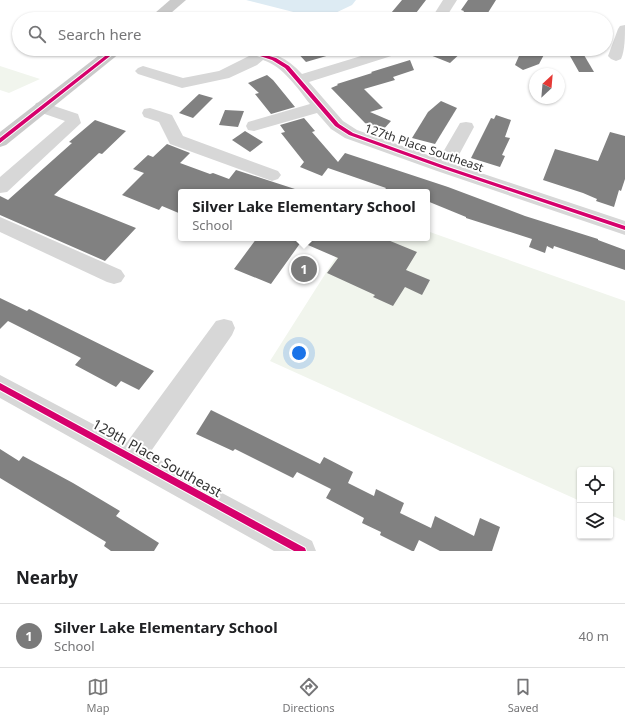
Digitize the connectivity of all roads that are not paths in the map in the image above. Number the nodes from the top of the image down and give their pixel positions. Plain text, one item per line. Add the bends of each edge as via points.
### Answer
1 (179, 0) edge
2 (450, 0) edge
3 (164, 12) edge
4 (442, 12) edge
5 (625, 29) edge
6 (108, 56) edge
7 (258, 56) edge
8 (266, 56) edge
9 (377, 56) edge
10 (616, 56) dead end
11 (143, 71) dead end
12 (300, 80) junction
13 (322, 106) junction
14 (42, 107) junction
15 (150, 113) dead end
16 (254, 126) dead end
17 (466, 127) dead end
18 (0, 141) edge
19 (443, 167) junction
20 (272, 175) dead end
21 (0, 187) edge
22 (0, 224) edge
23 (625, 228) edge
24 (114, 276) dead end
25 (224, 328) dead end
26 (0, 386) edge
27 (131, 457) junction
28 (302, 551) edge

1 - 3 main road
2 - 4 street
5 - 10 street
6 - 14 main road
7 - 11 street via 252,62 223,75 182,83
8 - 12 street, 127th Place Southeast via 287,67
9 - 12 street
12 - 13 street, 127th Place Southeast
13 - 16 street
13 - 19 street, 127th Place Southeast via 338,125 351,134
14 - 18 main road
14 - 21 street via 72,118 73,123
15 - 20 street via 166,119 176,140
17 - 19 street
19 - 23 street, 127th Place Southeast
22 - 24 street
25 - 27 street
26 - 27 street, 129th Place Southeast
27 - 28 street, 129th Place Southeast

